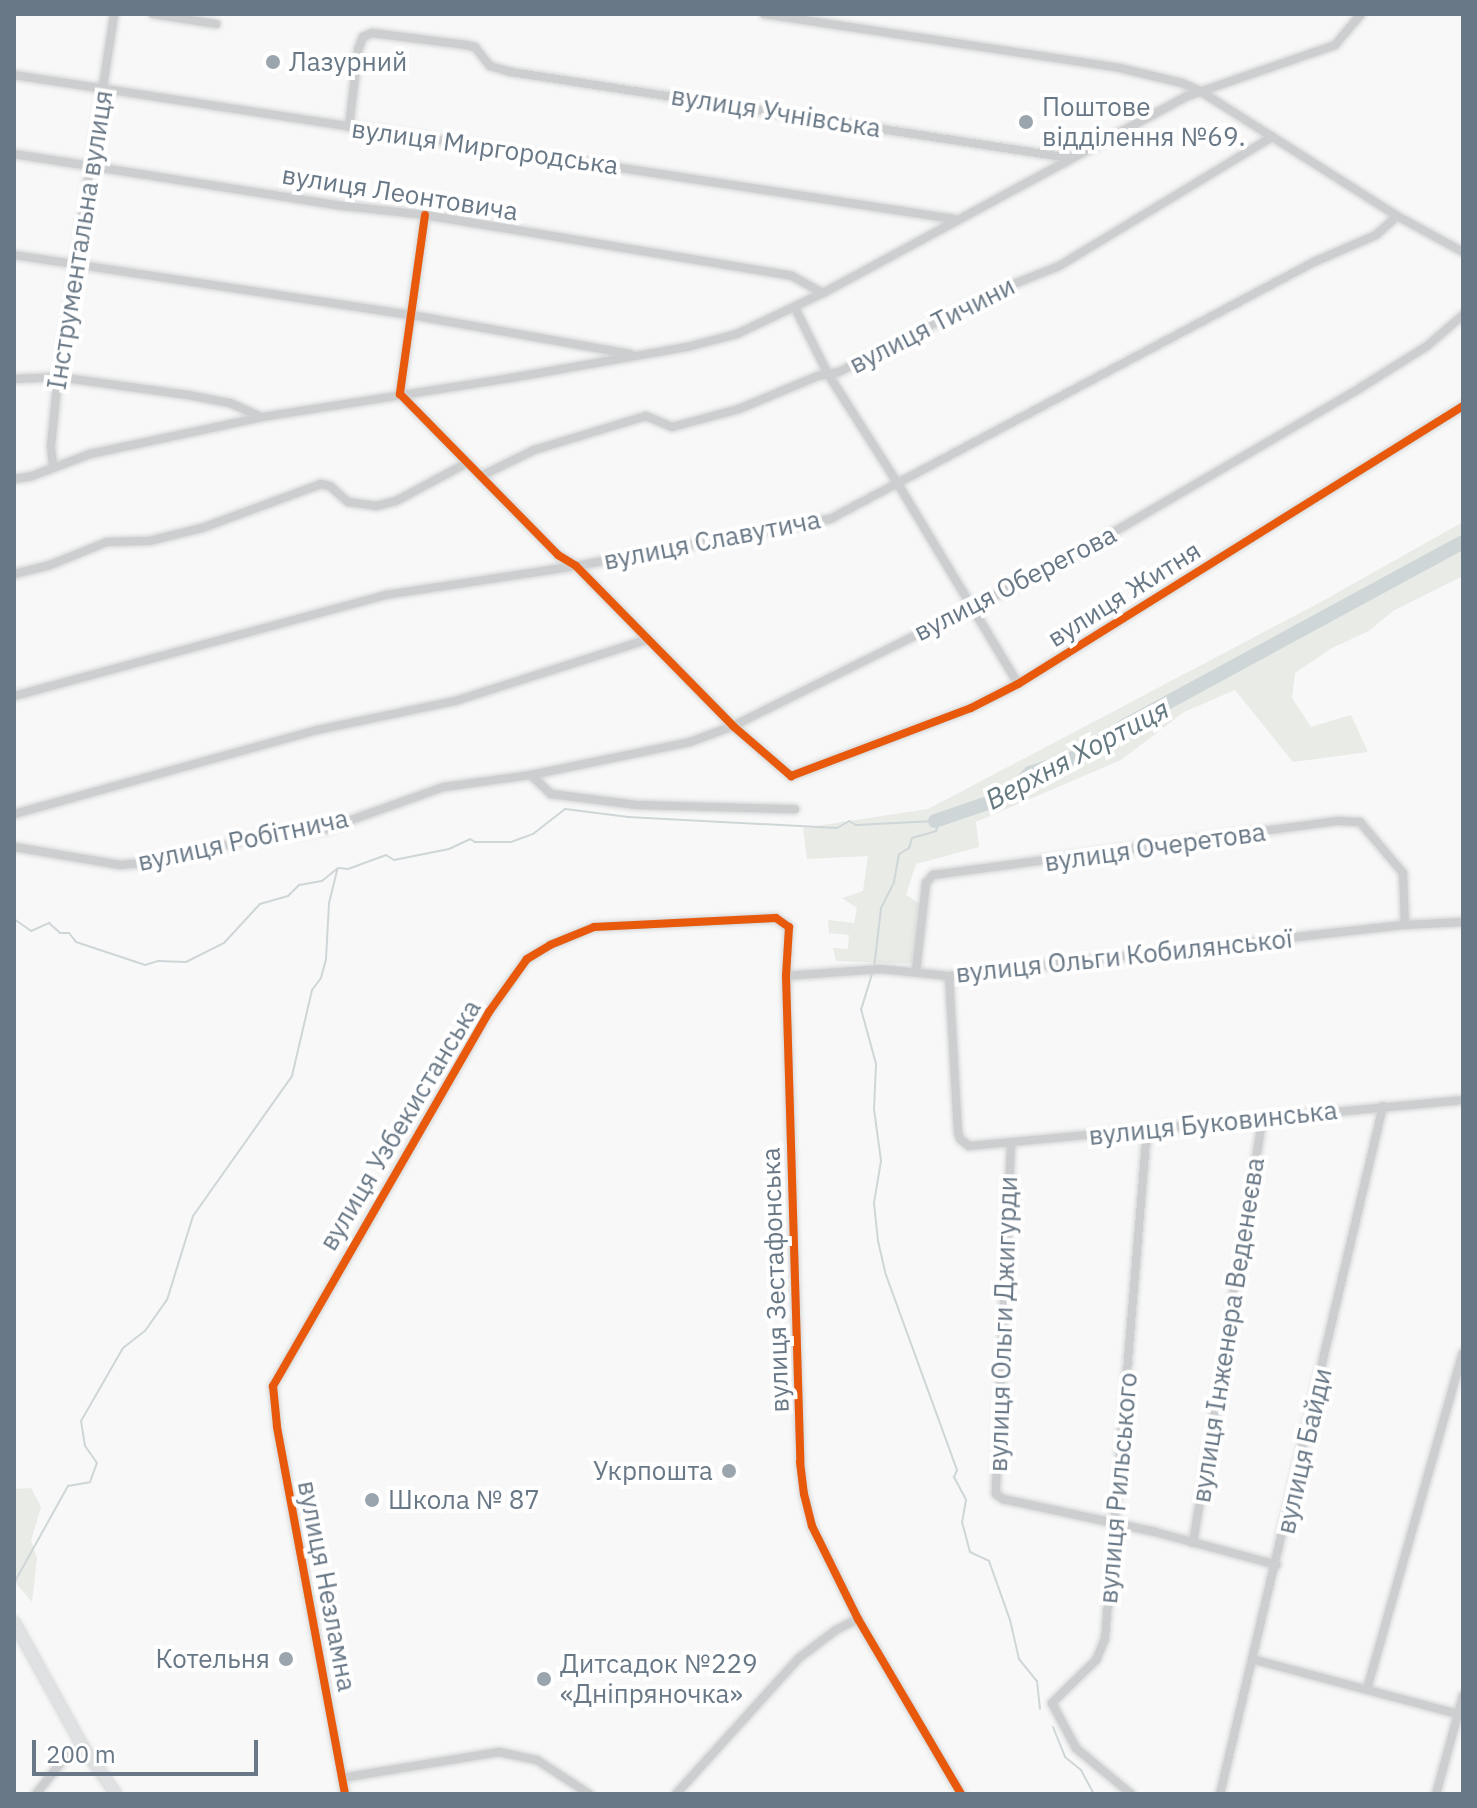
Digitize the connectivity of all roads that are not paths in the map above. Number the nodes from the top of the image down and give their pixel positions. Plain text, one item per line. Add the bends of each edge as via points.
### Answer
1 (114, 14) edge
2 (153, 14) edge
3 (764, 14) edge
4 (1361, 14) edge
5 (216, 24) dead end
6 (14, 75) edge
7 (103, 88) junction
8 (1200, 91) junction
9 (349, 127) junction
10 (1272, 137) junction
11 (14, 154) edge
12 (1071, 158) junction
13 (92, 166) junction
14 (425, 215) junction
15 (1397, 216) junction
16 (955, 219) junction
17 (1463, 252) edge
18 (14, 255) edge
19 (76, 264) junction
20 (823, 293) junction
21 (795, 308) junction
22 (411, 315) junction
23 (1463, 315) edge
24 (636, 355) junction
25 (828, 374) junction
26 (58, 377) junction
27 (14, 379) edge
28 (400, 394) junction
29 (1463, 406) edge
30 (262, 417) junction
31 (467, 463) junction
32 (53, 466) junction
33 (481, 476) junction
34 (14, 479) edge
35 (898, 484) junction
36 (576, 566) junction
37 (14, 574) edge
38 (970, 607) junction
39 (646, 640) junction
40 (1018, 684) junction
41 (14, 696) edge
42 (733, 726) junction
43 (531, 775) junction
44 (795, 809) dead end
45 (14, 814) edge
46 (14, 847) edge
47 (1463, 922) edge
48 (1405, 925) junction
49 (789, 927) joint
50 (916, 971) junction
51 (786, 976) junction
52 (949, 976) junction
53 (1463, 1100) edge
54 (1383, 1106) junction
55 (1263, 1117) junction
56 (1147, 1129) junction
57 (1011, 1144) junction
58 (1463, 1353) edge
59 (273, 1386) joint
60 (1116, 1525) junction
61 (1193, 1543) junction
62 (1277, 1565) junction
63 (858, 1619) junction
64 (14, 1622) edge
65 (1255, 1660) junction
66 (1367, 1689) junction
67 (1463, 1696) edge
68 (1458, 1714) junction
69 (83, 1747) junction
70 (342, 1778) junction
71 (36, 1794) edge
72 (116, 1794) edge
73 (345, 1794) edge
74 (589, 1794) edge
75 (676, 1794) edge
76 (961, 1794) edge
77 (1131, 1794) edge
78 (1220, 1794) edge
79 (1436, 1794) edge

1 - 7 street, Інструментальна вулиця
2 - 5 street
3 - 8 street via 1120,68
4 - 8 street via 1335,45
6 - 7 street, вулиця Миргородська
7 - 9 street, вулиця Миргородська
7 - 13 street, Інструментальна вулиця
8 - 10 street
8 - 12 street
9 - 12 street, вулиця Учнівська via 358,50 369,34 475,47 484,60 511,72
9 - 16 street, вулиця Миргородська
10 - 15 street
10 - 25 street, вулиця Тичини via 1059,266
11 - 13 street, вулиця Леонтовича
12 - 16 street
13 - 14 street, вулиця Леонтовича
13 - 19 street, Інструментальна вулиця
14 - 20 street, вулиця Леонтовича via 792,276
14 - 22 street
15 - 17 street
15 - 35 street, вулиця Славутича via 1376,235 1314,262
16 - 20 street
18 - 19 street
19 - 22 street
19 - 26 street, Інструментальна вулиця
20 - 21 street
21 - 24 street via 737,334
21 - 25 street
22 - 24 street
22 - 28 street
23 - 38 street, вулиця Оберегова via 1427,346 1360,388 1054,567
24 - 28 street
25 - 33 street, вулиця Тичини via 739,409 672,427 646,416 534,450
25 - 35 street
26 - 27 street
26 - 30 street via 230,403
26 - 32 street, Інструментальна вулиця
28 - 30 street
28 - 31 street
29 - 40 street, вулиця Житня
30 - 32 street
31 - 33 street
31 - 37 street via 396,501 376,506 348,502 321,484 202,528 149,541 107,542
32 - 34 street
33 - 36 street via 558,555
35 - 36 street, вулиця Славутича via 815,523
35 - 38 street
36 - 39 street
36 - 41 street, вулиця Славутича via 385,595
38 - 40 street
38 - 42 street, вулиця Оберегова
39 - 42 street
39 - 45 street via 455,701 317,730
40 - 42 street, вулиця Житня via 971,708 796,776 788,775
42 - 43 street, вулиця Оберегова via 690,742
43 - 44 street via 551,794 608,802
43 - 46 street, вулиця Робітнича via 444,787 323,830 252,838 164,861 120,865
47 - 48 street, вулиця Ольги Кобилянської
48 - 50 street, вулиця Очеретова via 1403,873 1360,822 1338,821 933,875 926,883
48 - 52 street, вулиця Ольги Кобилянської
49 - 51 street, вулиця Зестафонська
49 - 59 street, вулиця Узбекистанська via 776,918 607,925 560,940 527,959 489,1012
50 - 51 street, вулиця Ольги Кобилянської
50 - 52 street, вулиця Ольги Кобилянської
51 - 63 street, вулиця Зестафонська via 800,1462 812,1526
52 - 57 street, вулиця Буковинська via 958,1132 964,1144 974,1147
53 - 54 street, вулиця Буковинська
54 - 55 street, вулиця Буковинська
54 - 62 street, вулиця Байди
55 - 56 street, вулиця Буковинська
55 - 61 street, вулиця Інженера Веденеєва
56 - 57 street, вулиця Буковинська
56 - 60 street, вулиця Рильського
57 - 60 street, вулиця Ольги Джигурди via 996,1490 1003,1499
58 - 66 street
59 - 70 street, вулиця Незламна
60 - 61 street
60 - 77 street, вулиця Рильського via 1103,1645 1096,1660 1052,1703 1076,1748
61 - 62 street
62 - 65 street, вулиця Байди
63 - 75 street via 799,1658
63 - 76 street, вулиця Зестафонська
64 - 69 main road
65 - 66 street
65 - 78 street, вулиця Байди
66 - 68 street
67 - 68 street
68 - 79 street
69 - 71 street via 63,1760
69 - 72 main road
70 - 73 street, вулиця Незламна
70 - 74 street via 499,1752 537,1760

